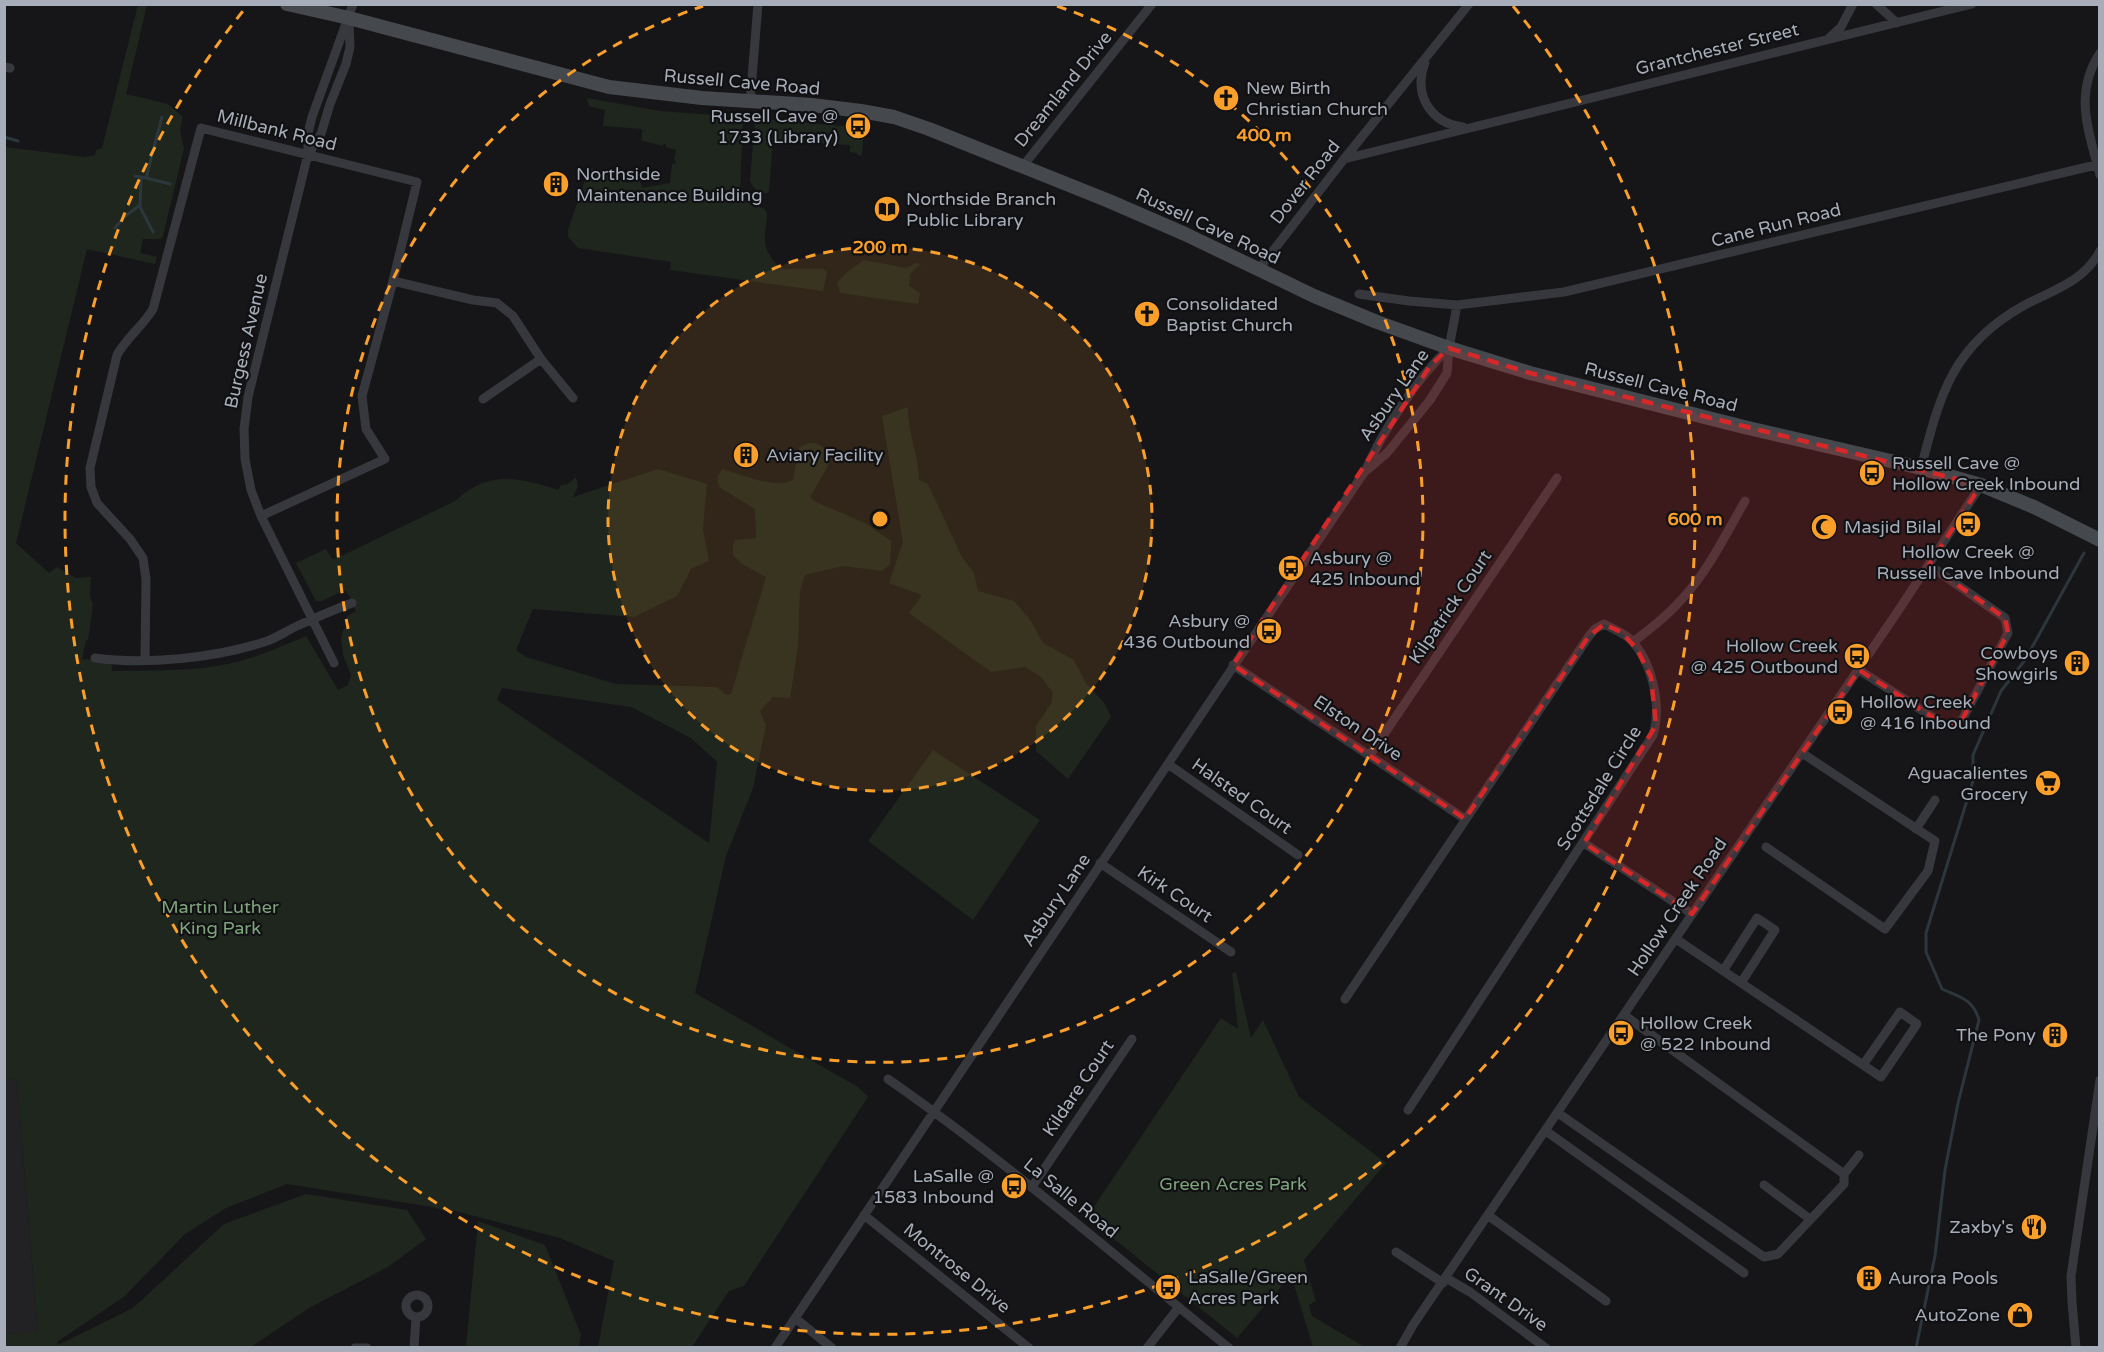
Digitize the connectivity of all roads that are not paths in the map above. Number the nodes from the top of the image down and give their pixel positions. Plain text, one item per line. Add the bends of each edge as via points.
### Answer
1 (287, 4) edge
2 (353, 4) edge
3 (758, 4) edge
4 (1152, 4) edge
5 (1469, 4) edge
6 (1853, 4) edge
7 (1876, 4) edge
8 (1972, 4) edge
9 (349, 18) junction
10 (1897, 23) junction
11 (1827, 39) junction
12 (2100, 53) edge
13 (1428, 55) junction
14 (750, 102) junction
15 (1470, 127) junction
16 (308, 154) junction
17 (1344, 159) junction
18 (2098, 164) edge
19 (1023, 166) junction
20 (2100, 175) edge
21 (2100, 251) edge
22 (1259, 269) junction
23 (393, 281) junction
24 (1359, 294) dead end
25 (1457, 305) junction
26 (1449, 348) junction
27 (541, 359) junction
28 (573, 398) dead end
29 (483, 399) dead end
30 (1921, 468) junction
31 (1365, 471) junction
32 (1557, 478) dead end
33 (1981, 485) junction
34 (1745, 501) dead end
35 (261, 516) junction
36 (2100, 540) edge
37 (1929, 565) junction
38 (352, 603) dead end
39 (311, 619) junction
40 (1633, 642) junction
41 (95, 657) dead end
42 (145, 660) junction
43 (334, 663) dead end
44 (1233, 665) junction
45 (1859, 670) junction
46 (1802, 753) junction
47 (1370, 755) junction
48 (1168, 764) junction
49 (1935, 800) dead end
50 (1465, 819) junction
51 (1916, 829) junction
52 (1584, 843) junction
53 (1766, 847) dead end
54 (1298, 855) dead end
55 (1101, 863) junction
56 (1692, 914) junction
57 (1676, 939) junction
58 (1231, 952) dead end
59 (1723, 971) junction
60 (1741, 983) junction
61 (1345, 999) dead end
62 (1624, 1015) junction
63 (1132, 1038) dead end
64 (1863, 1065) junction
65 (888, 1079) dead end
66 (2100, 1080) edge
67 (933, 1110) junction
68 (1408, 1110) dead end
69 (1558, 1113) junction
70 (1546, 1131) junction
71 (1859, 1155) dead end
72 (1844, 1174) junction
73 (1764, 1185) dead end
74 (1032, 1187) junction
75 (864, 1215) junction
76 (1489, 1216) junction
77 (1810, 1220) junction
78 (1396, 1252) dead end
79 (1744, 1272) dead end
80 (1444, 1281) junction
81 (1606, 1301) dead end
82 (1179, 1307) junction
83 (416, 1317) dead end
84 (795, 1318) junction
85 (355, 1347) edge
86 (367, 1347) edge
87 (414, 1347) edge
88 (775, 1347) edge
89 (832, 1347) edge
90 (1029, 1347) edge
91 (1147, 1347) edge
92 (1229, 1347) edge
93 (1400, 1347) edge
94 (1546, 1347) edge
95 (2076, 1347) edge

1 - 9 main road, Russell Cave Road
2 - 9 street, Burgess Avenue
3 - 14 street
4 - 19 street, Dreamland Drive
5 - 13 street, Dover Road
6 - 11 street via 1841,27
7 - 10 street
8 - 10 street, Grantchester Street
9 - 14 main road, Russell Cave Road via 609,87
9 - 16 street, Burgess Avenue via 312,117
10 - 11 street, Grantchester Street
11 - 15 street, Grantchester Street
12 - 18 street via 2089,74 2084,104
13 - 15 street, Grantchester Street via 1421,83 1425,102 1438,118
13 - 17 street, Dover Road
14 - 19 main road, Russell Cave Road via 812,105 894,117
15 - 17 street, Grantchester Street
16 - 23 street, Millbank Road via 417,182
16 - 35 street, Burgess Avenue via 248,396 245,459
16 - 42 street, Millbank Road via 201,128 153,309 117,355 90,468 91,487 97,503 143,558 147,579
17 - 22 street, Dover Road
18 - 20 street
18 - 25 street, Cane Run Road via 1597,285
19 - 22 main road, Russell Cave Road
21 - 30 street via 2074,281 2005,317 1973,344 1941,395
22 - 26 main road, Russell Cave Road via 1314,296
23 - 27 street via 497,303 513,316
23 - 35 street, Millbank Road via 362,396 366,429 385,459
24 - 25 street, Cane Run Road
25 - 26 street
26 - 30 main road, Russell Cave Road via 1744,427
26 - 31 street, Asbury Lane via 1430,366 1376,446
26 - 31 street, Asbury Lane via 1447,373 1430,400 1387,453
27 - 28 street
27 - 29 street
30 - 33 main road, Russell Cave Road
31 - 44 street, Asbury Lane
32 - 47 street, Kilpatrick Court
33 - 36 main road, Russell Cave Road
33 - 37 street, Hollow Creek Road
34 - 40 street via 1688,592
35 - 39 street, Burgess Avenue
37 - 45 street, Hollow Creek Road
37 - 45 street via 2005,618 2008,633 1960,724 1944,725
38 - 39 street
39 - 42 street via 265,642 186,657
39 - 43 street, Burgess Avenue
40 - 50 street, Scottsdale Circle via 1604,624 1595,629
40 - 52 street, Scottsdale Circle via 1654,686 1656,725 1649,744
41 - 42 street
44 - 47 street, Elston Drive
44 - 48 street, Asbury Lane
45 - 46 street, Hollow Creek Road
46 - 51 street
46 - 56 street, Hollow Creek Road
47 - 50 street, Elston Drive
48 - 54 street, Halsted Court
48 - 55 street, Asbury Lane
49 - 51 street
50 - 61 street, Scottsdale Circle
51 - 53 street via 1935,841 1928,871 1885,929
52 - 56 street
52 - 68 street, Scottsdale Circle
55 - 58 street, Kirk Court
55 - 67 street, Asbury Lane
56 - 57 street, Hollow Creek Road
57 - 59 street
57 - 62 street, Hollow Creek Road
59 - 60 street
59 - 60 street via 1757,918 1775,930
60 - 64 street
62 - 69 street, Hollow Creek Road
62 - 72 street
63 - 74 street, Kildare Court
64 - 64 street via 1881,1077 1917,1024 1900,1012
65 - 67 street, La Salle Road
66 - 95 street via 2071,1276
67 - 74 street, La Salle Road
67 - 75 street, Asbury Lane
69 - 70 street, Hollow Creek Road
69 - 77 street via 1764,1257 1778,1254
70 - 76 street, Hollow Creek Road
70 - 79 street
71 - 72 street
72 - 77 street via 1844,1184
73 - 77 street
74 - 82 street, La Salle Road
75 - 84 street, Asbury Lane
75 - 90 street, Montrose Drive
76 - 80 street, Hollow Creek Road
76 - 81 street
78 - 80 street, Grant Drive
80 - 93 street, Hollow Creek Road
80 - 94 street, Grant Drive via 1470,1292
82 - 91 street
82 - 92 street, La Salle Road
83 - 87 street
84 - 88 street, Asbury Lane
84 - 89 street
85 - 86 street

